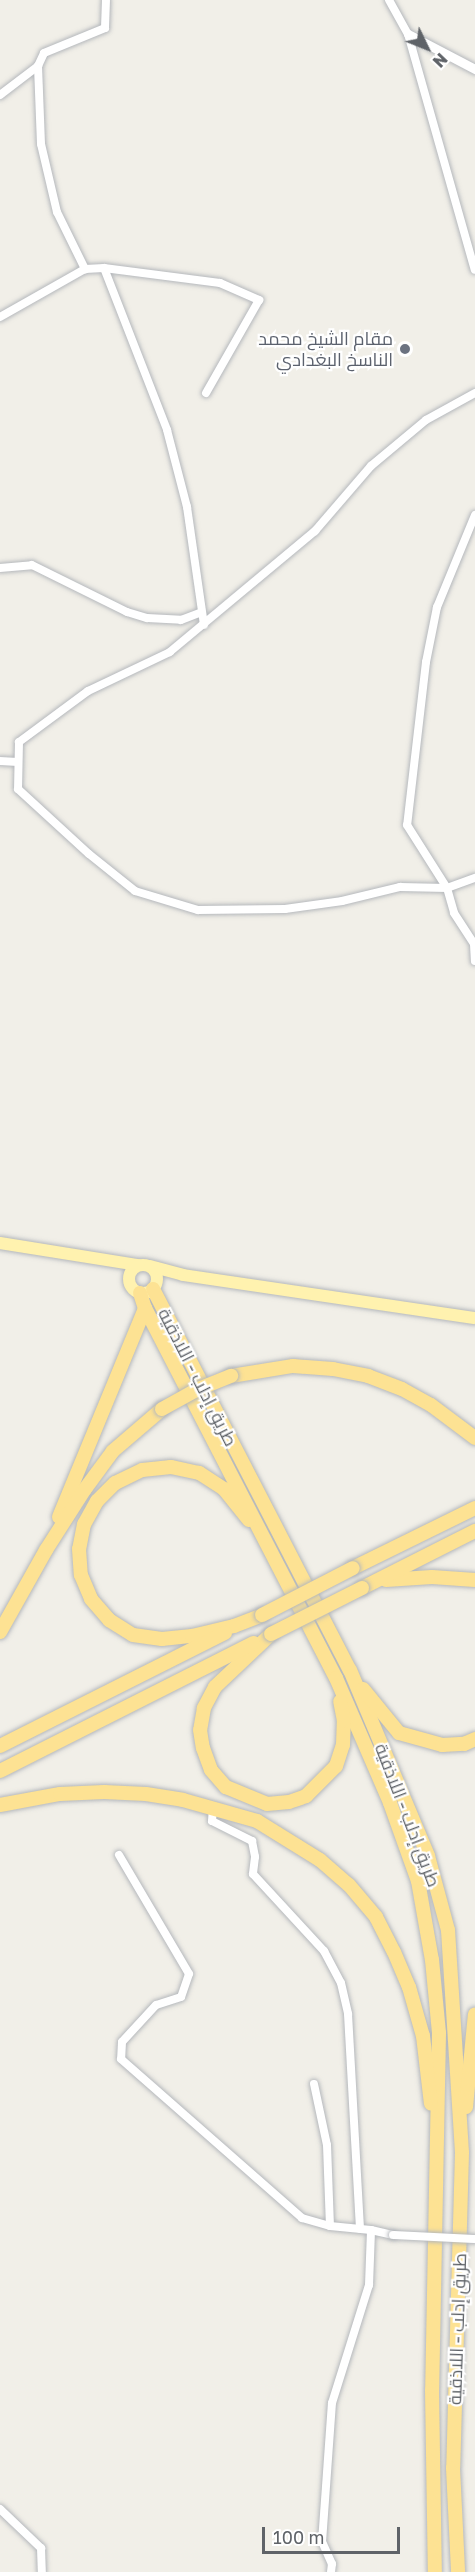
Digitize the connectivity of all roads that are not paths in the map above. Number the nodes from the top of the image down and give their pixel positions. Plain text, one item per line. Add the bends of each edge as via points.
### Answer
1 (106, 0) edge
2 (388, 0) edge
3 (408, 34) junction
4 (38, 66) junction
5 (475, 69) edge
6 (0, 95) edge
7 (85, 268) junction
8 (104, 268) junction
9 (475, 270) edge
10 (0, 316) edge
11 (206, 393) dead end
12 (475, 393) edge
13 (475, 514) edge
14 (0, 568) edge
15 (202, 612) junction
16 (204, 625) junction
17 (0, 761) edge
18 (18, 762) junction
19 (475, 878) edge
20 (447, 888) junction
21 (474, 944) edge
22 (475, 961) edge
23 (0, 1243) edge
24 (106, 1262) junction
25 (144, 1266) junction
26 (183, 1275) junction
27 (129, 1282) junction
28 (150, 1288) junction
29 (145, 1308) junction
30 (475, 1318) edge
31 (475, 1438) edge
32 (475, 1508) edge
33 (475, 1531) edge
34 (46, 1550) junction
35 (282, 1568) junction
36 (475, 1580) edge
37 (378, 1581) junction
38 (262, 1615) junction
39 (0, 1632) edge
40 (271, 1634) junction
41 (350, 1670) junction
42 (336, 1678) junction
43 (475, 1739) edge
44 (0, 1746) edge
45 (0, 1771) edge
46 (0, 1805) edge
47 (213, 1807) junction
48 (119, 1855) dead end
49 (475, 2014) edge
50 (314, 2084) dead end
51 (462, 2153) junction
52 (438, 2158) junction
53 (330, 2226) junction
54 (360, 2229) junction
55 (371, 2230) junction
56 (475, 2239) edge
57 (0, 2509) edge
58 (42, 2572) edge
59 (331, 2572) edge
60 (435, 2572) edge
61 (458, 2572) edge

1 - 4 street via 105,28 44,53
2 - 3 street
3 - 5 street
3 - 9 street
4 - 6 street
4 - 7 street via 44,156 57,212
7 - 8 street
7 - 10 street
8 - 11 street via 220,283 259,300
8 - 15 street via 167,430 187,507
12 - 16 street via 426,420 371,466 315,531
13 - 20 street via 437,607 426,662 407,825
14 - 15 street via 32,565 147,618 182,620
15 - 16 street
16 - 18 street via 170,652 88,691 19,742
17 - 18 street
18 - 20 street via 18,789 89,854 135,891 198,910 285,909 400,887
19 - 20 street
20 - 21 street via 454,913
21 - 22 street
23 - 24 main road
24 - 25 main road
24 - 27 main road
25 - 26 main road
25 - 27 main road via 130,1274
25 - 28 main road via 156,1274
26 - 28 main road
26 - 30 main road
27 - 28 main road via 133,1289
28 - 29 highway, طريق إدلب - اللاذقية
28 - 41 highway, طريق إدلب - اللاذقية
29 - 34 highway
29 - 35 highway, طريق إدلب - اللاذقية
31 - 34 highway, bridge via 430,1405 368,1376 293,1366 231,1376 162,1409 113,1451
32 - 38 highway, bridge
33 - 37 highway
34 - 39 highway
35 - 38 highway via 224,1488 190,1471 171,1467 142,1470 115,1483 97,1501 84,1524 79,1549 91,1599 109,1620 133,1635 162,1639 192,1636
35 - 42 highway, طريق إدلب - اللاذقية
36 - 37 highway via 432,1577
37 - 40 highway, bridge
38 - 44 highway
40 - 42 highway via 215,1687 204,1708 200,1730 203,1748 211,1770 226,1787 267,1804 306,1796 318,1786 336,1766 343,1745 344,1721
40 - 45 highway
41 - 43 highway via 399,1733 442,1745
41 - 51 highway, طريق إدلب - اللاذقية via 428,1856 448,1930
42 - 52 highway, طريق إدلب - اللاذقية via 390,1803 418,1881 440,2033
46 - 47 highway via 60,1794 104,1792 146,1794
47 - 52 highway via 257,1821 289,1839 349,1885 376,1917 409,1987 423,2036
47 - 54 street via 212,1821 252,1841 253,1874 324,1951 341,1983 349,2025
48 - 53 street via 189,1974 181,1997 156,2005 122,2042 122,2059 302,2218
49 - 51 highway
50 - 53 street via 327,2145
51 - 61 highway, طريق إدلب - اللاذقية via 453,2468
52 - 60 highway, طريق إدلب - اللاذقية via 432,2390
53 - 54 street
54 - 55 street
55 - 56 street, bridge via 393,2235
55 - 59 street via 369,2285 332,2403 322,2542 332,2564
57 - 58 street via 41,2548

